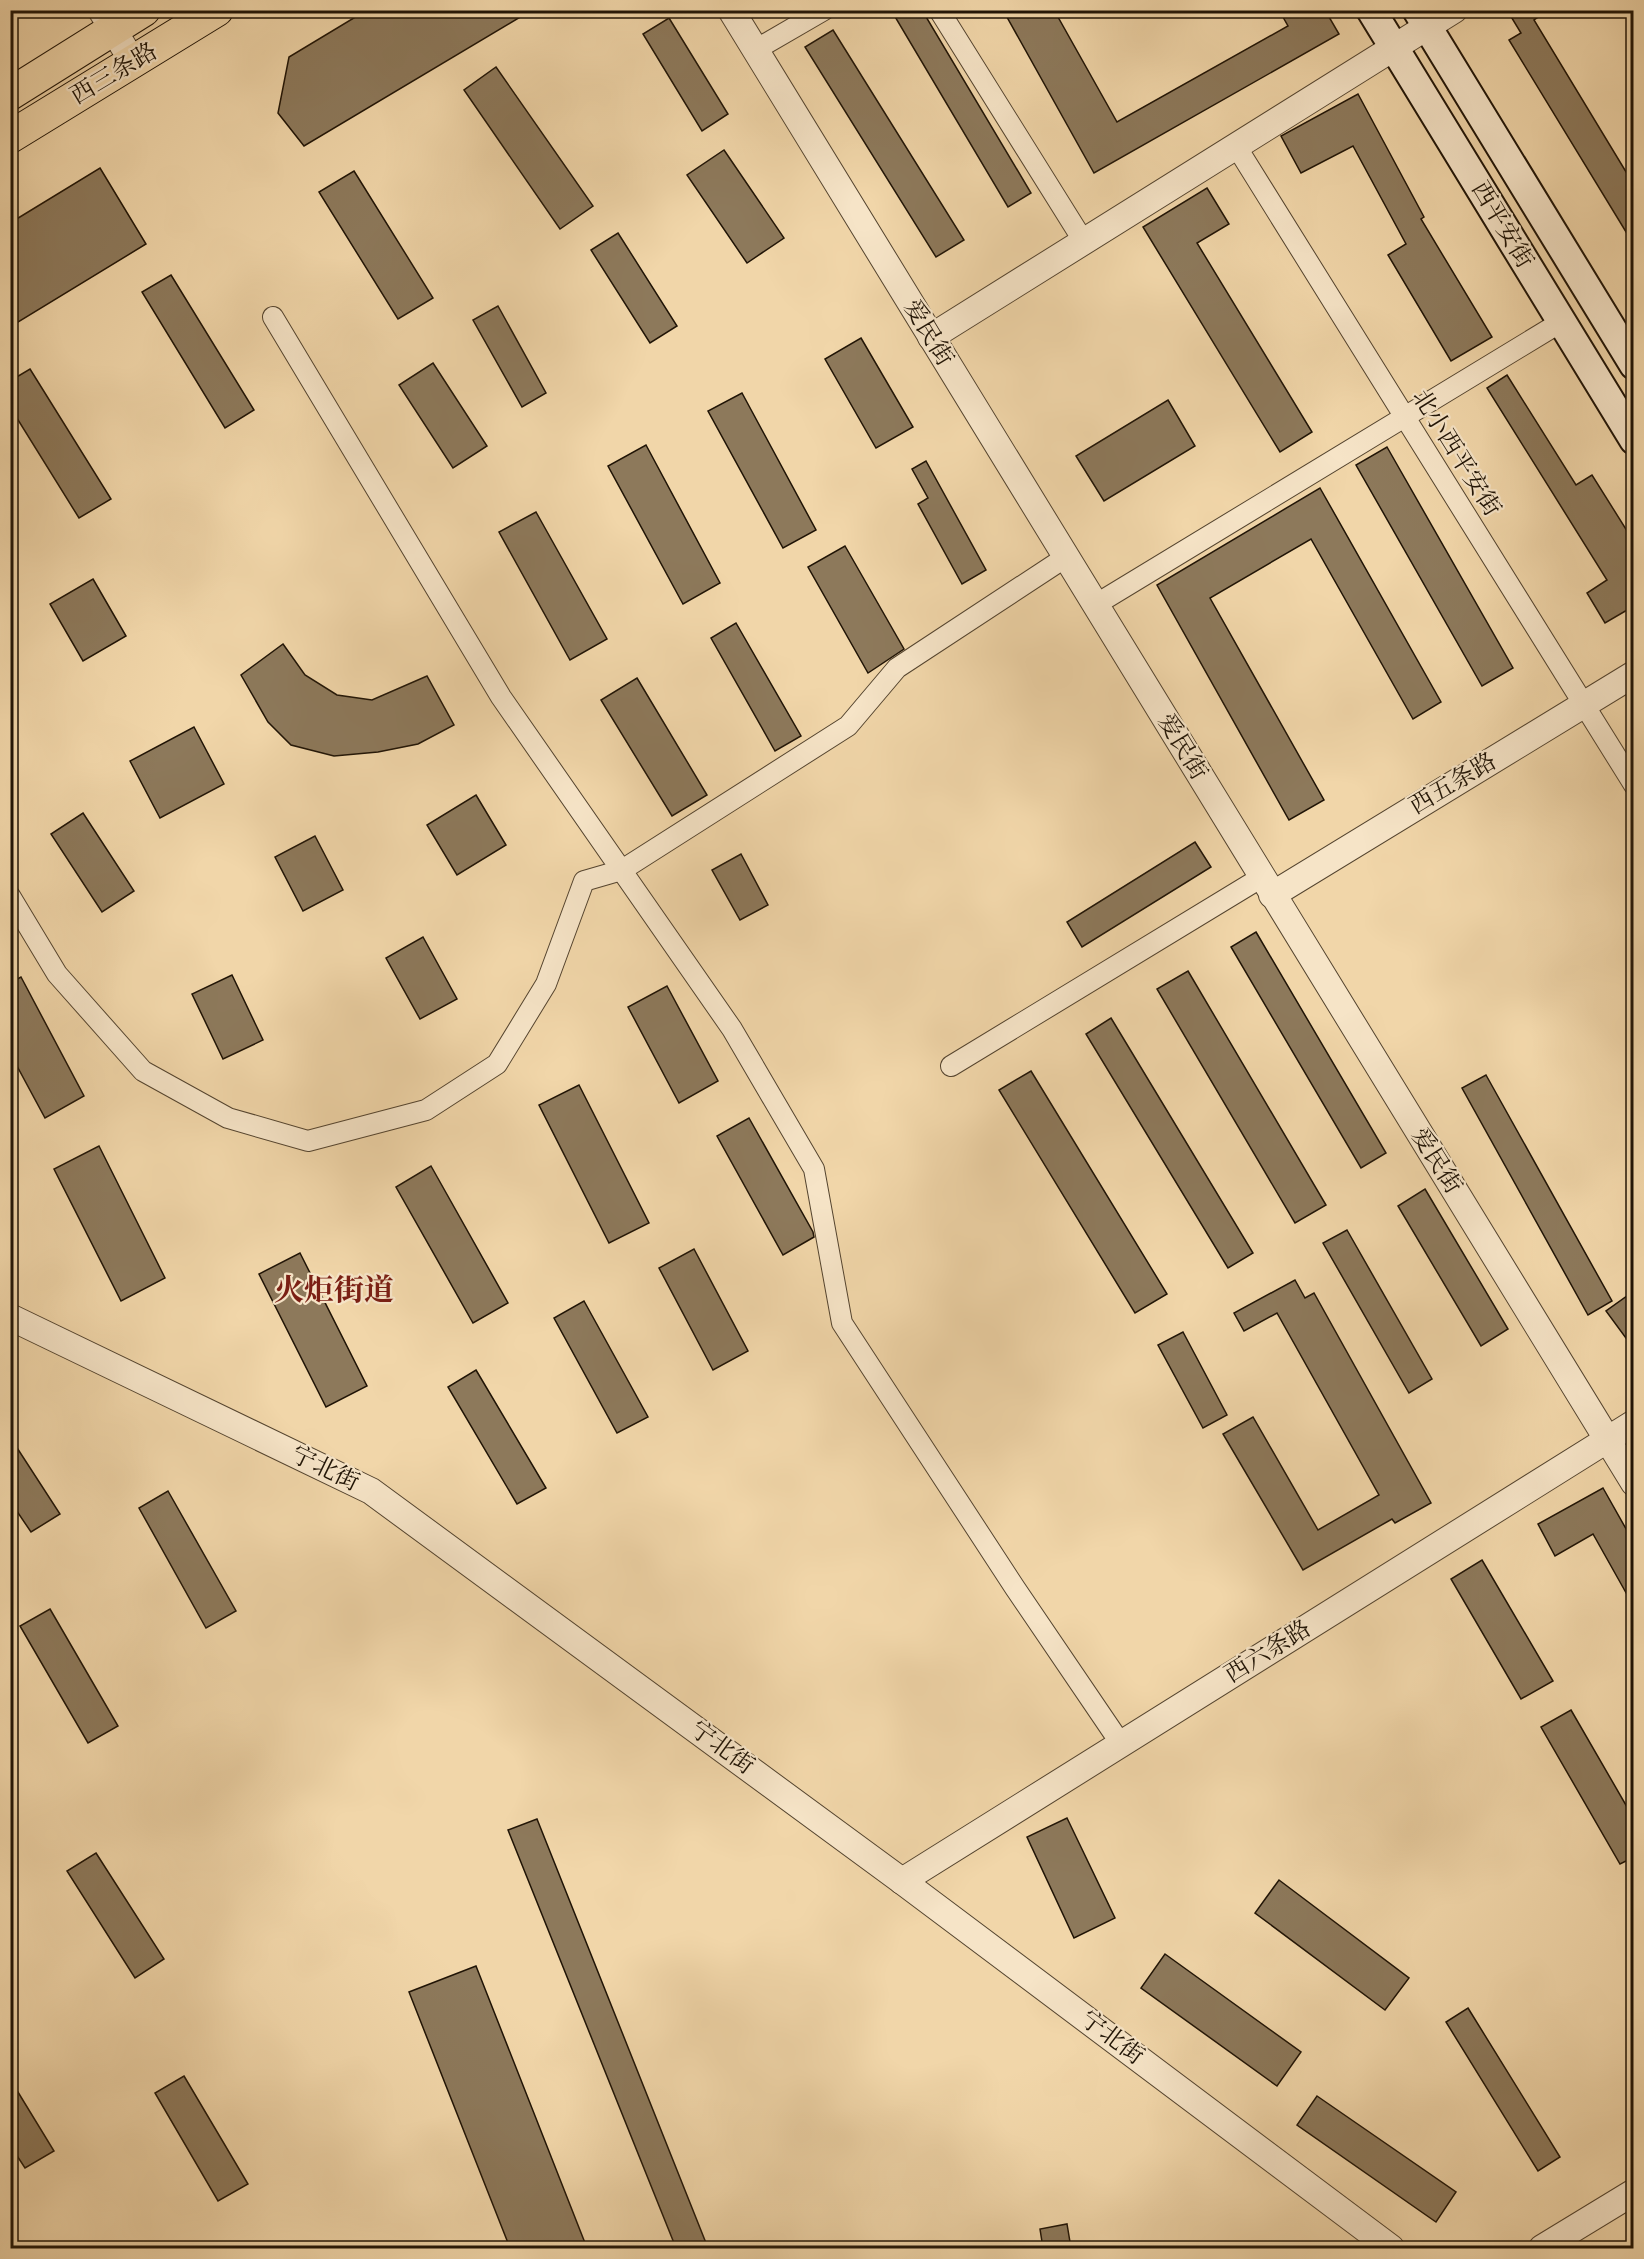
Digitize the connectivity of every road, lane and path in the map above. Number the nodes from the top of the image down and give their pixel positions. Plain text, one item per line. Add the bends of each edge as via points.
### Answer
1 (144, 10) edge
2 (217, 10) edge
3 (731, 10) edge
4 (824, 10) edge
5 (939, 10) edge
6 (1371, 10) edge
7 (1454, 10) edge
8 (1422, 19) edge
9 (107, 20) edge
10 (1394, 48) junction
11 (755, 50) junction
12 (133, 62) junction
13 (10, 94) edge
14 (10, 137) edge
15 (1236, 146) junction
16 (1084, 242) junction
17 (273, 317) dead end
18 (1562, 322) junction
19 (931, 337) junction
20 (1634, 365) edge
21 (1404, 417) junction
22 (1634, 440) edge
23 (1066, 557) junction
24 (1095, 605) junction
25 (1634, 674) edge
26 (1583, 705) junction
27 (1634, 785) edge
28 (622, 870) junction
29 (1267, 886) junction
30 (10, 896) edge
31 (951, 1066) dead end
32 (10, 1317) edge
33 (1634, 1423) edge
34 (1606, 1440) junction
35 (1634, 1483) edge
36 (1121, 1744) junction
37 (902, 1881) junction
38 (1634, 2192) edge
39 (1391, 2248) edge
40 (1542, 2248) edge

1 - 9 main road, 西三条路
2 - 12 main road, 西三条路
3 - 11 street, 爱民街
4 - 11 street
5 - 16 street
6 - 10 main road, 西平安街
7 - 8 street
8 - 10 street
8 - 20 main road, 西平安街
9 - 12 street
9 - 13 main road, 西三条路
10 - 15 street
10 - 18 main road, 西平安街
11 - 19 street, 爱民街
12 - 14 main road, 西三条路
15 - 16 street
15 - 21 street, 北小西平安街
16 - 19 street
17 - 28 street via 501,697
18 - 21 street
18 - 22 main road, 西平安街
19 - 23 street, 爱民街
21 - 24 street
21 - 26 street, 北小西平安街
23 - 24 street, 爱民街
23 - 28 street via 897,668 848,726
24 - 29 street, 爱民街
25 - 26 street, 西五条路
26 - 27 street, 北小西平安街
26 - 29 street, 西五条路
28 - 30 street via 584,881 546,984 497,1064 426,1110 308,1141 228,1118 143,1071 57,974
28 - 36 street via 732,1029 814,1169 842,1323
29 - 31 street
29 - 34 street, 爱民街
32 - 37 street, 宁北街 via 371,1491
33 - 34 street, 西六条路
34 - 35 street, 爱民街
34 - 36 street, 西六条路
36 - 37 street, 西六条路
37 - 39 street, 宁北街
38 - 40 street

